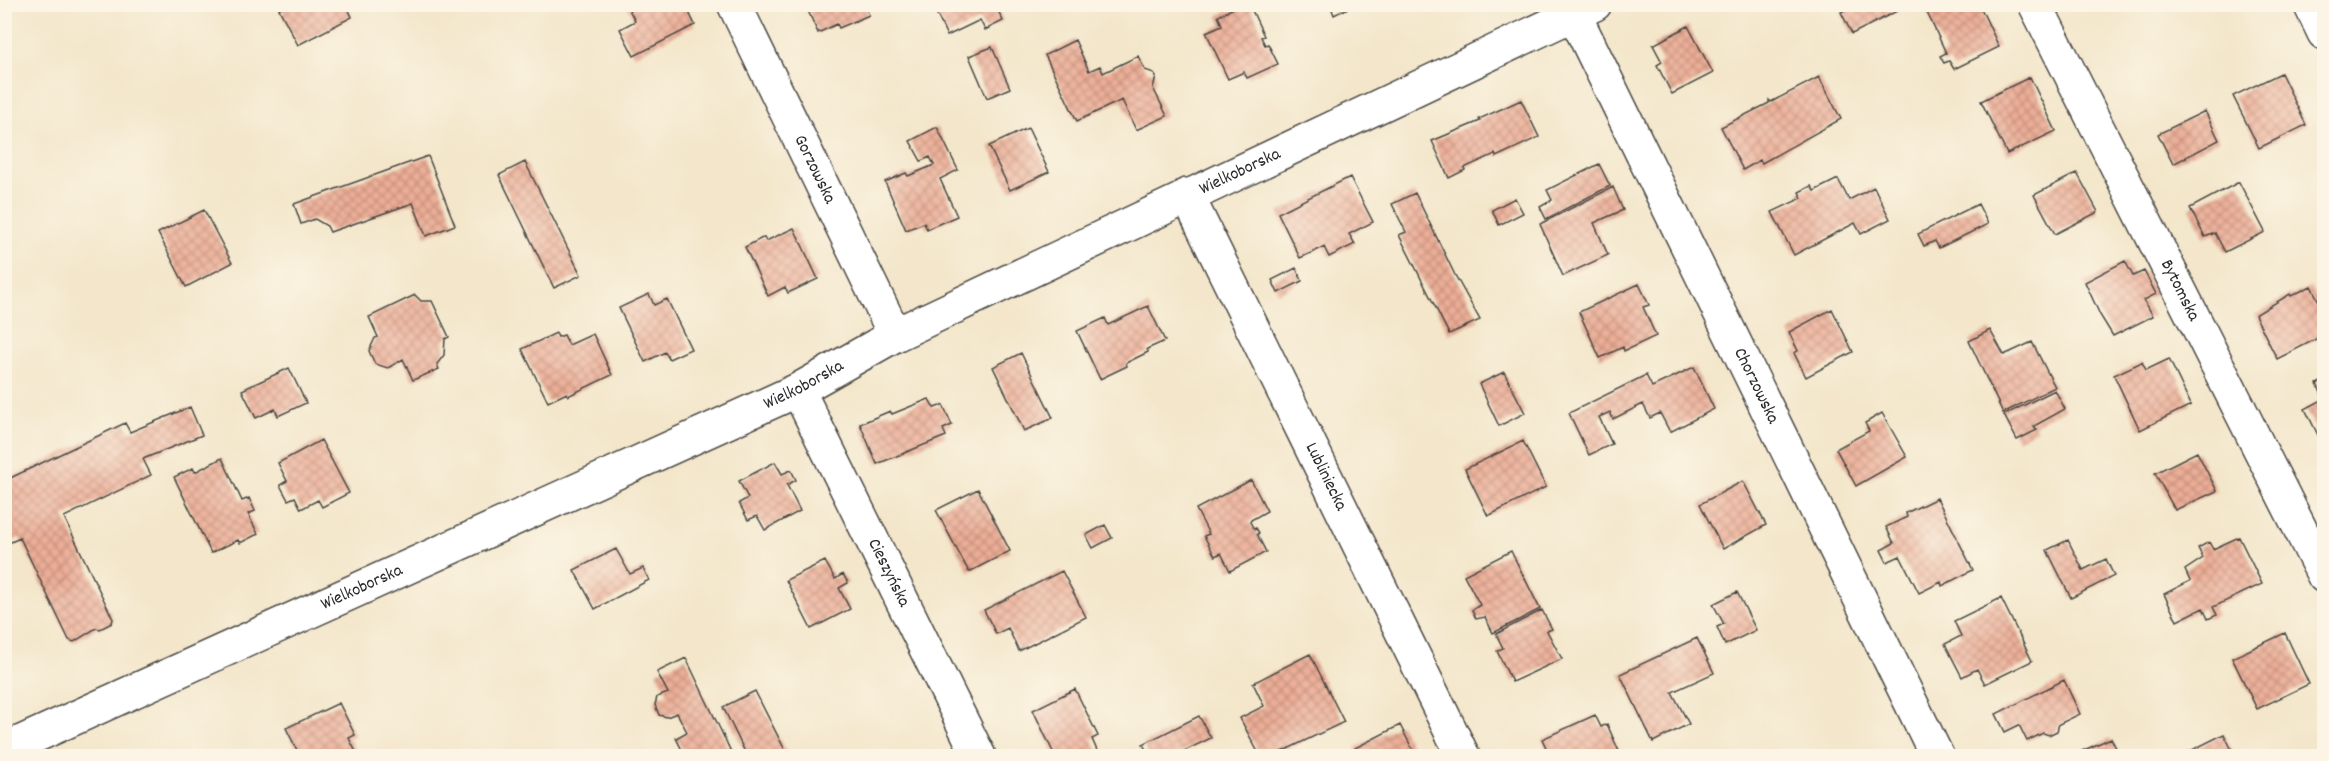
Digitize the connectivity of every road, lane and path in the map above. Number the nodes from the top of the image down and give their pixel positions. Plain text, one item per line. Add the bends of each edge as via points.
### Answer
1 (734, 4) edge
2 (2035, 4) edge
3 (2310, 4) edge
4 (1585, 10) edge
5 (2325, 33) edge
6 (1186, 195) junction
7 (895, 335) junction
8 (798, 390) junction
9 (2325, 576) edge
10 (4, 750) edge
11 (979, 756) edge
12 (1463, 756) edge
13 (1937, 756) edge

1 - 7 street, Gorzowska
2 - 9 street, Bytomska
3 - 5 street
4 - 6 street, Wielkoborska
4 - 13 street, Chorzowska
6 - 7 street, Wielkoborska
6 - 12 street, Lubliniecka
7 - 8 street, Wielkoborska
8 - 10 street, Wielkoborska
8 - 11 street, Cieszyńska

